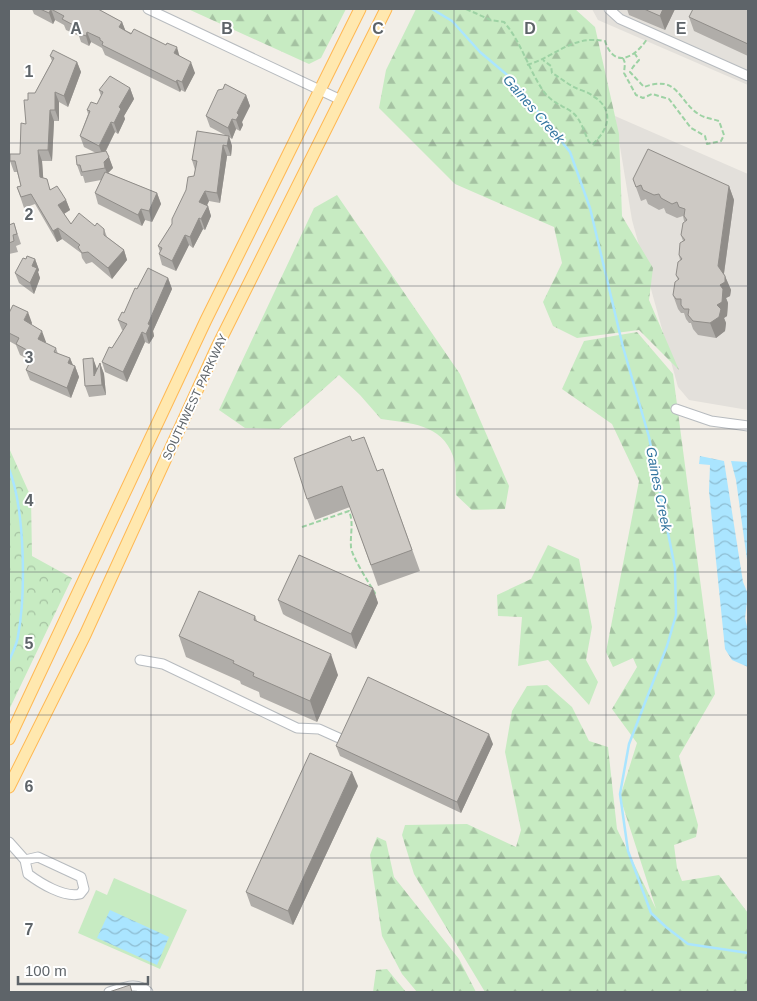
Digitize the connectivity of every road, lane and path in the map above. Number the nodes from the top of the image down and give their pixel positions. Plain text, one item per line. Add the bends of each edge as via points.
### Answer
1 (148, 9) edge
2 (360, 9) edge
3 (386, 9) edge
4 (466, 9) edge
5 (609, 9) edge
6 (651, 33) junction
7 (635, 54) junction
8 (623, 58) junction
9 (543, 60) junction
10 (527, 65) junction
11 (748, 76) edge
12 (321, 90) junction
13 (341, 100) junction
14 (676, 409) dead end
15 (748, 426) edge
16 (302, 528) dead end
17 (372, 600) edge
18 (140, 660) dead end
19 (339, 738) edge
20 (9, 739) edge
21 (9, 788) edge
22 (9, 842) edge
23 (25, 860) junction
24 (110, 992) edge
25 (148, 992) edge

1 - 12 street
2 - 12 main road, SOUTHWEST PARKWAY
3 - 13 main road, SOUTHWEST PARKWAY
4 - 10 path via 504,22 516,36
5 - 6 street via 620,19
6 - 7 path
6 - 11 street
7 - 8 path
7 - 8 path via 640,60 630,72 639,82 644,87 669,85 677,90 700,115 719,121 724,136 720,141 707,144 705,136 691,128 668,99 652,94 643,98 636,95 624,73
8 - 9 path via 609,53 605,41 593,39 574,41
9 - 10 path
9 - 10 path via 551,66 552,73 572,87 592,94 605,107 609,118 607,126 593,144 578,119 557,105
12 - 13 street
12 - 20 main road, SOUTHWEST PARKWAY via 206,320
13 - 21 main road, SOUTHWEST PARKWAY via 218,347 85,635
14 - 15 street via 711,421
16 - 17 path via 349,511 353,525 353,557 375,593
18 - 19 street via 163,664 297,728 319,729
22 - 23 street
23 - 23 street via 28,874 38,881 68,894 80,894 84,889 81,877 38,857
24 - 25 street via 130,985 142,986

